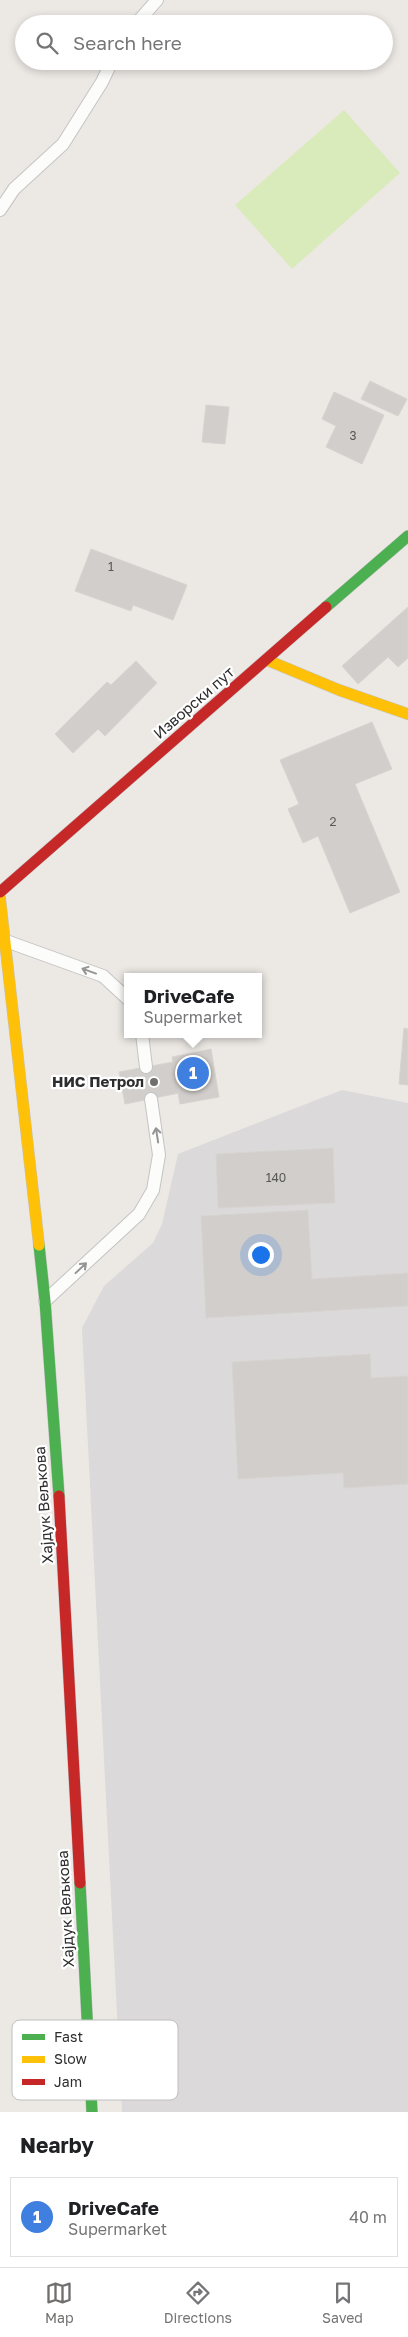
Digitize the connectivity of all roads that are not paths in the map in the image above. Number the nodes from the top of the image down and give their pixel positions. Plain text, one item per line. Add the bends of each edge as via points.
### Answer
1 (157, 0) edge
2 (144, 15) edge
3 (108, 70) edge
4 (0, 210) edge
5 (408, 536) edge
6 (267, 660) junction
7 (408, 714) edge
8 (0, 892) edge
9 (0, 898) edge
10 (6, 941) junction
11 (124, 995) edge
12 (142, 1038) edge
13 (146, 1067) dead end
14 (151, 1098) dead end
15 (45, 1301) junction
16 (87, 2020) edge

1 - 2 lane
3 - 4 lane via 63,144 14,189
5 - 6 street, Изворски пут
6 - 7 street
6 - 8 street, Изворски пут
9 - 10 street, Хајдук Вељкова
11 -> 10 lane via 103,976
10 - 15 street, Хајдук Вељкова
12 - 13 lane
15 -> 14 lane via 139,1214 154,1190 160,1154
15 - 16 street, Хајдук Вељкова via 62,1542

